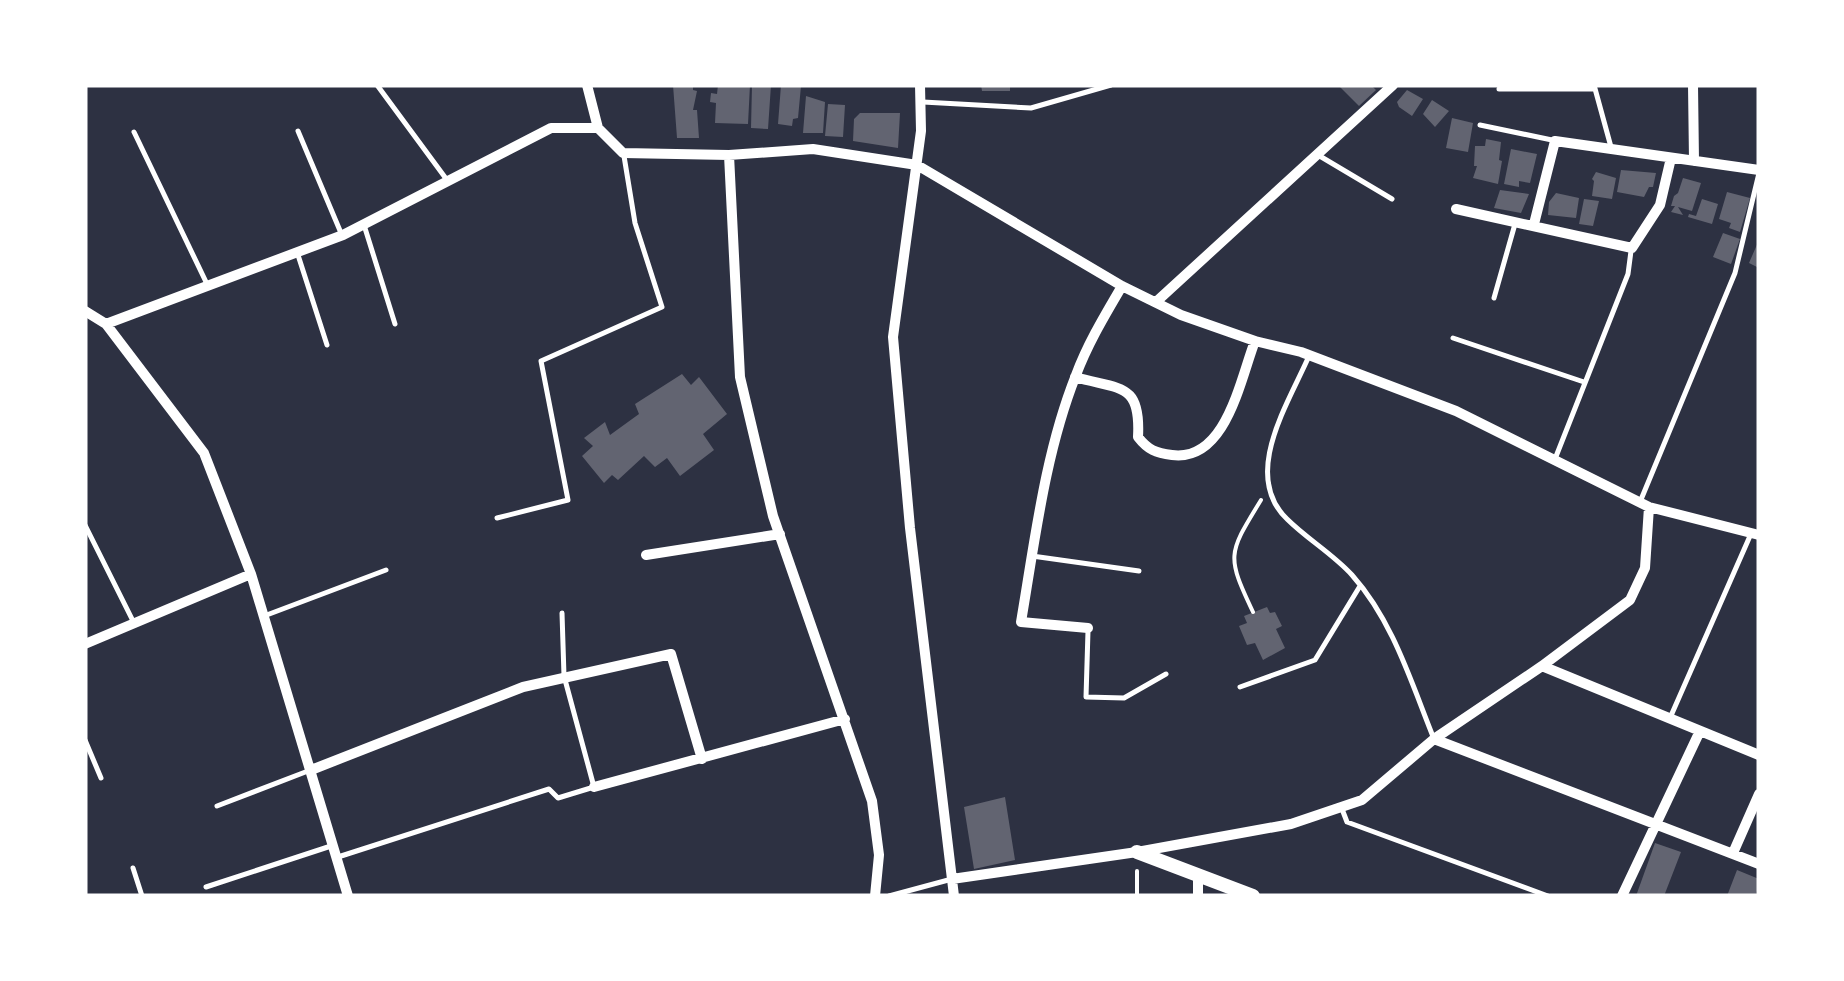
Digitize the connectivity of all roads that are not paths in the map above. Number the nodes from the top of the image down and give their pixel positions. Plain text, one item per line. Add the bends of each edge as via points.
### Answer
1 (376, 85) edge
2 (587, 85) edge
3 (920, 85) edge
4 (1111, 85) edge
5 (1393, 85) edge
6 (1694, 85) edge
7 (1594, 87) edge
8 (1499, 89) dead end
9 (923, 102) junction
10 (1480, 125) dead end
11 (598, 128) junction
12 (298, 131) dead end
13 (134, 132) dead end
14 (1555, 141) junction
15 (1610, 150) junction
16 (624, 153) junction
17 (729, 154) junction
18 (1318, 155) junction
19 (1671, 158) junction
20 (1694, 161) junction
21 (917, 166) junction
22 (1759, 172) edge
23 (448, 182) junction
24 (1392, 199) dead end
25 (1456, 209) dead end
26 (1516, 221) junction
27 (1534, 224) junction
28 (364, 226) junction
29 (343, 236) junction
30 (1632, 248) junction
31 (297, 252) junction
32 (207, 284) junction
33 (1122, 286) junction
34 (1494, 298) dead end
35 (1156, 302) junction
36 (85, 311) edge
37 (106, 324) junction
38 (395, 324) dead end
39 (1453, 338) dead end
40 (1255, 341) junction
41 (326, 345) dead end
42 (1309, 355) junction
43 (1075, 377) junction
44 (1584, 382) junction
45 (1555, 460) junction
46 (1645, 504) junction
47 (497, 518) dead end
48 (85, 525) edge
49 (780, 534) junction
50 (1755, 534) edge
51 (646, 555) dead end
52 (1032, 556) junction
53 (386, 570) dead end
54 (1139, 572) dead end
55 (251, 574) junction
56 (1360, 586) junction
57 (562, 613) dead end
58 (264, 616) junction
59 (134, 623) junction
60 (1088, 628) joint
61 (85, 644) edge
62 (1542, 666) junction
63 (1166, 674) dead end
64 (564, 676) junction
65 (1240, 687) dead end
66 (1670, 718) junction
67 (845, 720) junction
68 (1700, 731) junction
69 (1434, 739) junction
70 (85, 740) edge
71 (1759, 755) edge
72 (702, 759) junction
73 (311, 770) junction
74 (101, 778) dead end
75 (594, 787) junction
76 (1759, 794) edge
77 (217, 806) dead end
78 (1342, 809) junction
79 (1654, 824) junction
80 (336, 851) junction
81 (1137, 852) junction
82 (1732, 854) junction
83 (1759, 864) edge
84 (133, 868) dead end
85 (1198, 875) junction
86 (952, 879) junction
87 (206, 887) dead end
88 (142, 896) edge
89 (348, 896) edge
90 (875, 896) edge
91 (889, 896) edge
92 (954, 896) edge
93 (1198, 896) edge
94 (1253, 896) edge
95 (1548, 896) edge
96 (1622, 896) edge

1 - 23 lane
2 - 11 street
3 - 9 street
4 - 9 lane via 1031,108
5 - 18 street
6 - 20 street
7 - 8 lane
7 - 15 lane
9 - 21 street
10 - 14 lane
11 - 16 street
11 - 23 street via 551,128
12 - 29 lane
13 - 32 lane
14 - 15 street
14 - 27 street
15 - 19 street
16 - 17 street
16 - 47 lane via 635,223 662,306 541,361 568,500
17 - 21 street via 813,149
17 - 49 street via 740,377
18 - 24 lane
18 - 35 street
19 - 20 street
19 - 30 street via 1660,205
20 - 22 street
21 - 33 street
21 - 86 street via 893,337
22 - 46 lane via 1734,273
23 - 28 street
25 - 26 street
26 - 27 street
26 - 34 lane
27 - 30 street
28 - 29 street
28 - 38 lane
29 - 31 street
30 - 44 lane via 1628,274
31 - 32 street
31 - 41 lane
32 - 37 street
33 - 35 street
33 - 43 street
35 - 40 street
36 - 37 street
37 - 55 street via 204,453
39 - 44 lane
40 - 42 street
40 - 43 street via 1221,428 1210,443 1184,456 1144,445 1136,400 1128,392
42 - 45 street via 1456,410
42 - 56 lane via 1274,435 1268,488 1280,512
43 - 52 street via 1047,471
44 - 45 lane
45 - 46 street
46 - 50 street
46 - 62 street via 1645,568 1630,600
48 - 59 lane
49 - 51 street
49 - 67 street
50 - 66 lane
52 - 54 lane
52 - 60 street via 1020,622
53 - 58 lane
55 - 58 street
55 - 59 street
56 - 65 lane via 1314,660
56 - 69 lane via 1386,621
57 - 64 lane
58 - 73 street
59 - 61 street
60 - 63 lane via 1086,697 1124,698
62 - 66 street
62 - 69 street
64 - 72 street via 671,654
64 - 73 street
64 - 75 lane
66 - 68 street
67 - 72 street
67 - 90 street via 872,801
68 - 71 street
68 - 79 street
69 - 78 street
69 - 79 street
70 - 74 lane
72 - 75 street
73 - 77 lane
73 - 80 street
75 - 80 lane via 558,798 548,789
76 - 82 street
78 - 81 street
78 - 95 lane via 1347,822
79 - 82 street
79 - 96 street
80 - 87 lane
80 - 89 street
81 - 85 street
81 - 86 street
82 - 83 street
84 - 88 lane
85 - 93 street
85 - 94 street
86 - 91 lane
86 - 92 street

